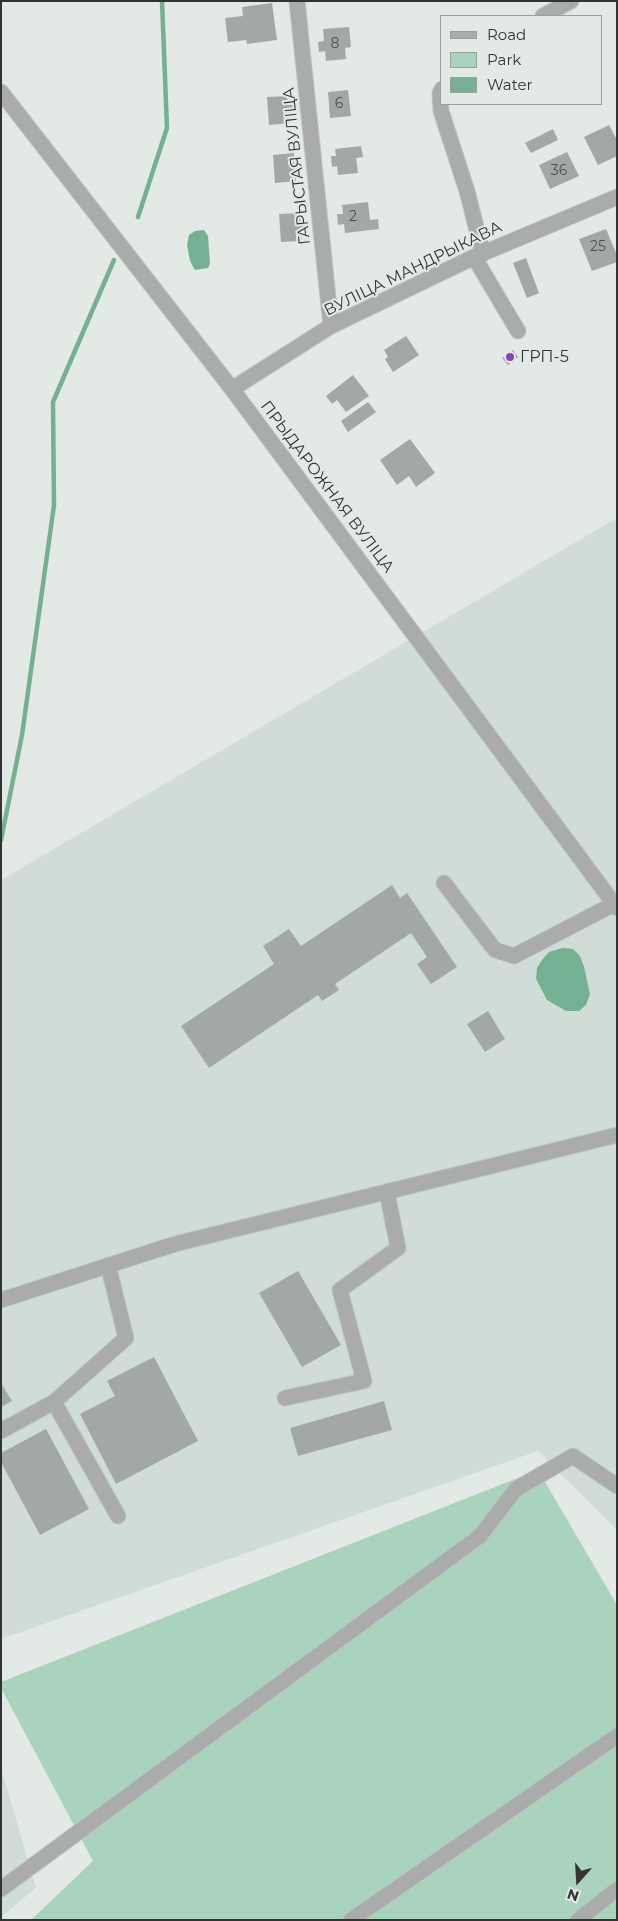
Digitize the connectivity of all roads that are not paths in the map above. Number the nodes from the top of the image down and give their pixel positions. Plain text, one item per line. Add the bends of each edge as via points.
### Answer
1 (297, 1) edge
2 (571, 1) edge
3 (545, 15) edge
4 (1, 92) edge
5 (441, 105) edge
6 (617, 198) edge
7 (478, 256) junction
8 (331, 326) junction
9 (518, 331) dead end
10 (232, 389) junction
11 (444, 883) dead end
12 (615, 906) edge
13 (617, 1135) edge
14 (387, 1192) junction
15 (108, 1266) junction
16 (1, 1300) edge
17 (285, 1398) dead end
18 (54, 1402) junction
19 (1, 1431) edge
20 (617, 1486) edge
21 (118, 1516) dead end
22 (617, 1736) edge
23 (1, 1889) edge
24 (617, 1889) edge
25 (351, 1920) edge
26 (578, 1920) edge

1 - 8 street, ГАРЫСТАЯ ВУЛІЦА
2 - 3 street
4 - 10 street, ПРЫДАРОЖНАЯ ВУЛІЦА
5 - 7 street via 467,191
6 - 7 street, ВУЛІЦА МАНДРЫКАВА
7 - 8 street, ВУЛІЦА МАНДРЫКАВА
7 - 9 street
8 - 10 street, ВУЛІЦА МАНДРЫКАВА
10 - 12 street, ПРЫДАРОЖНАЯ ВУЛІЦА
11 - 12 street via 495,950 514,956
13 - 14 street
14 - 15 street via 175,1244
14 - 17 street via 398,1248 340,1290 364,1381
15 - 16 street
15 - 18 street via 126,1338
18 - 19 street
18 - 21 street
20 - 23 street via 573,1456 516,1489 480,1536
22 - 25 street
24 - 26 street

